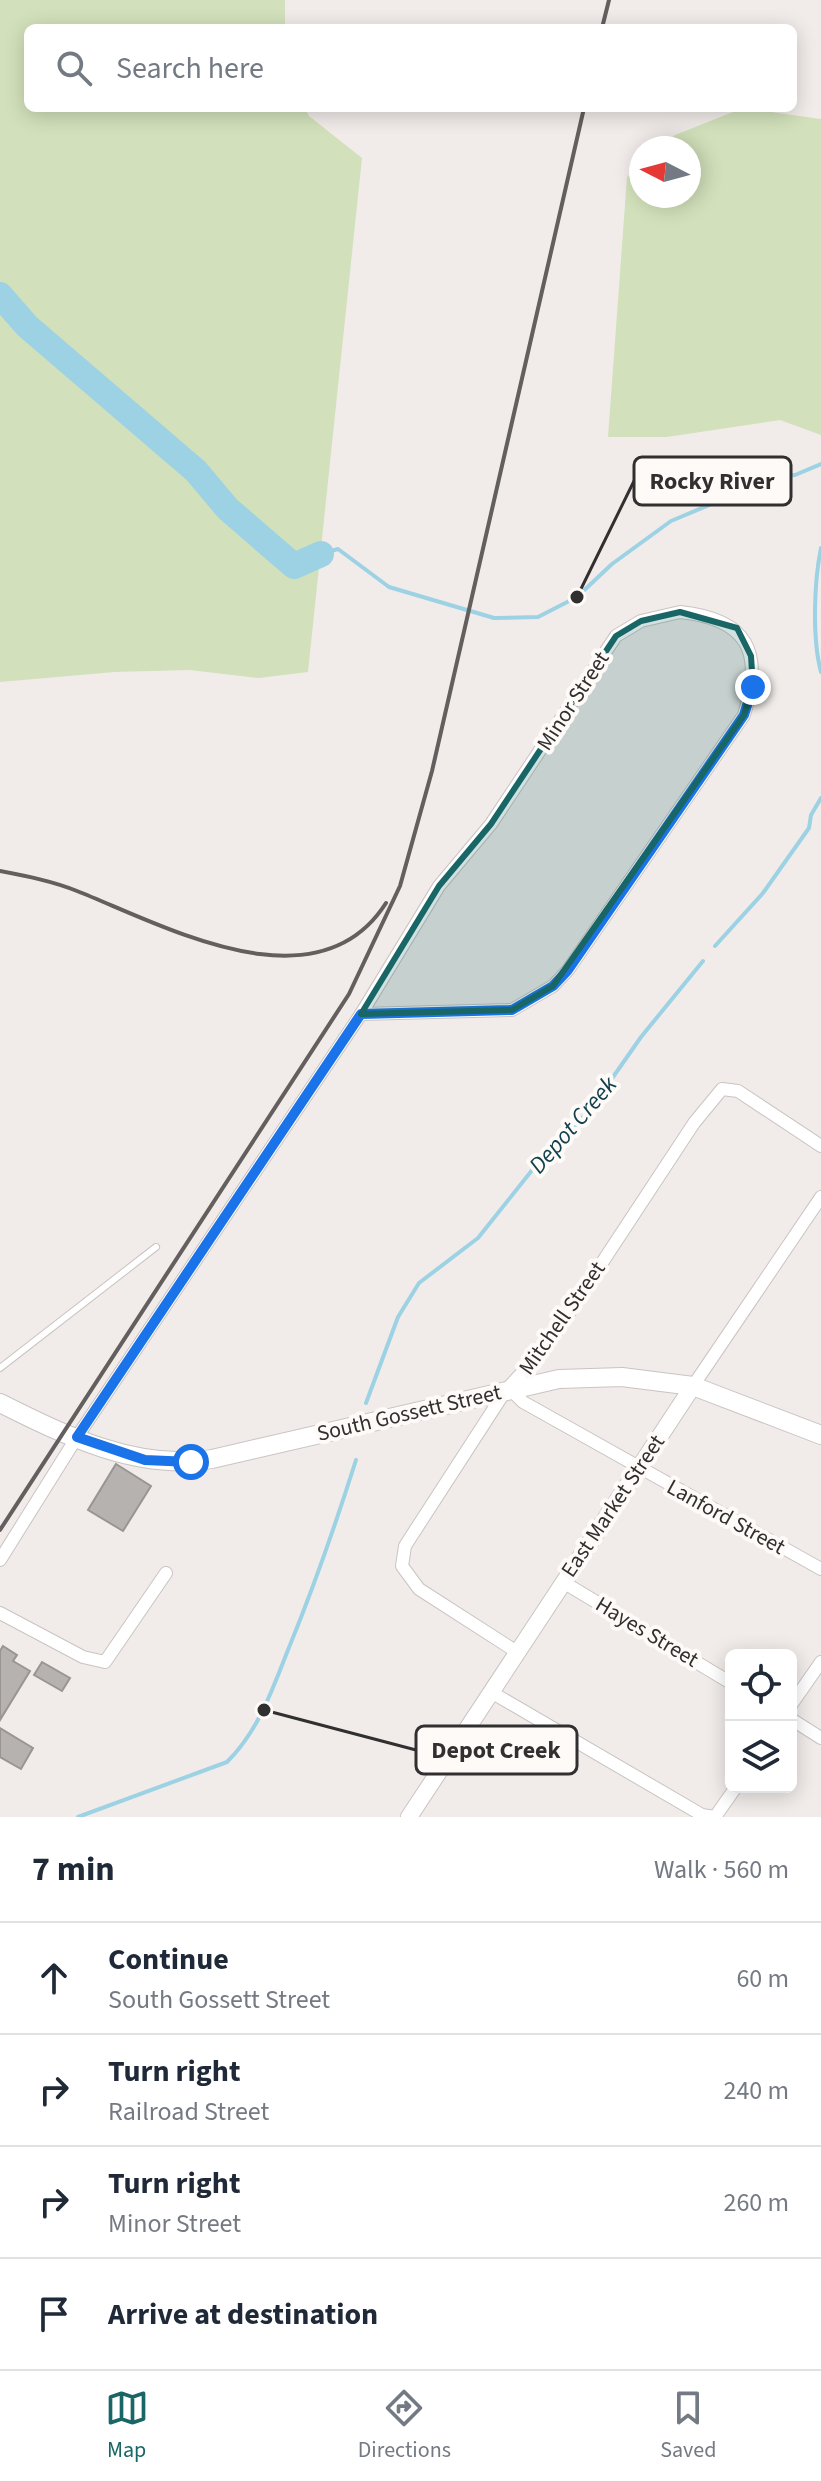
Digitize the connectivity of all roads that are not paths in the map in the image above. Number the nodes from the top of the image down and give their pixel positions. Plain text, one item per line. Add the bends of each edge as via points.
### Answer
1 (361, 1014) junction
2 (821, 1146) edge
3 (821, 1197) edge
4 (156, 1247) dead end
5 (0, 1368) edge
6 (693, 1386) junction
7 (510, 1389) junction
8 (0, 1403) edge
9 (821, 1435) edge
10 (77, 1437) junction
11 (638, 1469) junction
12 (0, 1560) edge
13 (821, 1569) edge
14 (166, 1573) dead end
15 (563, 1582) junction
16 (0, 1613) edge
17 (517, 1652) junction
18 (821, 1662) edge
19 (725, 1679) edge
20 (491, 1692) junction
21 (797, 1696) edge
22 (794, 1721) edge
23 (821, 1738) edge
24 (732, 1793) edge
25 (409, 1817) edge

1 - 1 street, Minor Street via 512,1010 553,986 744,715 753,687 751,656 737,628 680,612 641,621 616,636 491,824 439,886
1 - 10 street
2 - 7 street, Mitchell Street via 738,1091 722,1089 694,1123 547,1346
3 - 6 street, East Market Street
4 - 5 lane
6 - 7 main road, South Gossett Street via 622,1377 559,1379
6 - 9 main road, South Gossett Street
6 - 11 street, East Market Street
7 - 10 main road, South Gossett Street via 191,1462 145,1460
7 - 11 street, Lanford Street via 523,1402
7 - 17 street, Mitchell Street via 405,1546 402,1566 419,1589
8 - 10 main road, South Gossett Street
10 - 12 street
11 - 13 street, Lanford Street
11 - 15 street, East Market Street
14 - 16 street via 105,1662 83,1657
15 - 17 street, East Market Street
15 - 19 street, Hayes Street
17 - 20 street, East Market Street
18 - 21 street
20 - 24 street via 702,1815 715,1817
20 - 25 street, East Market Street
22 - 23 street

